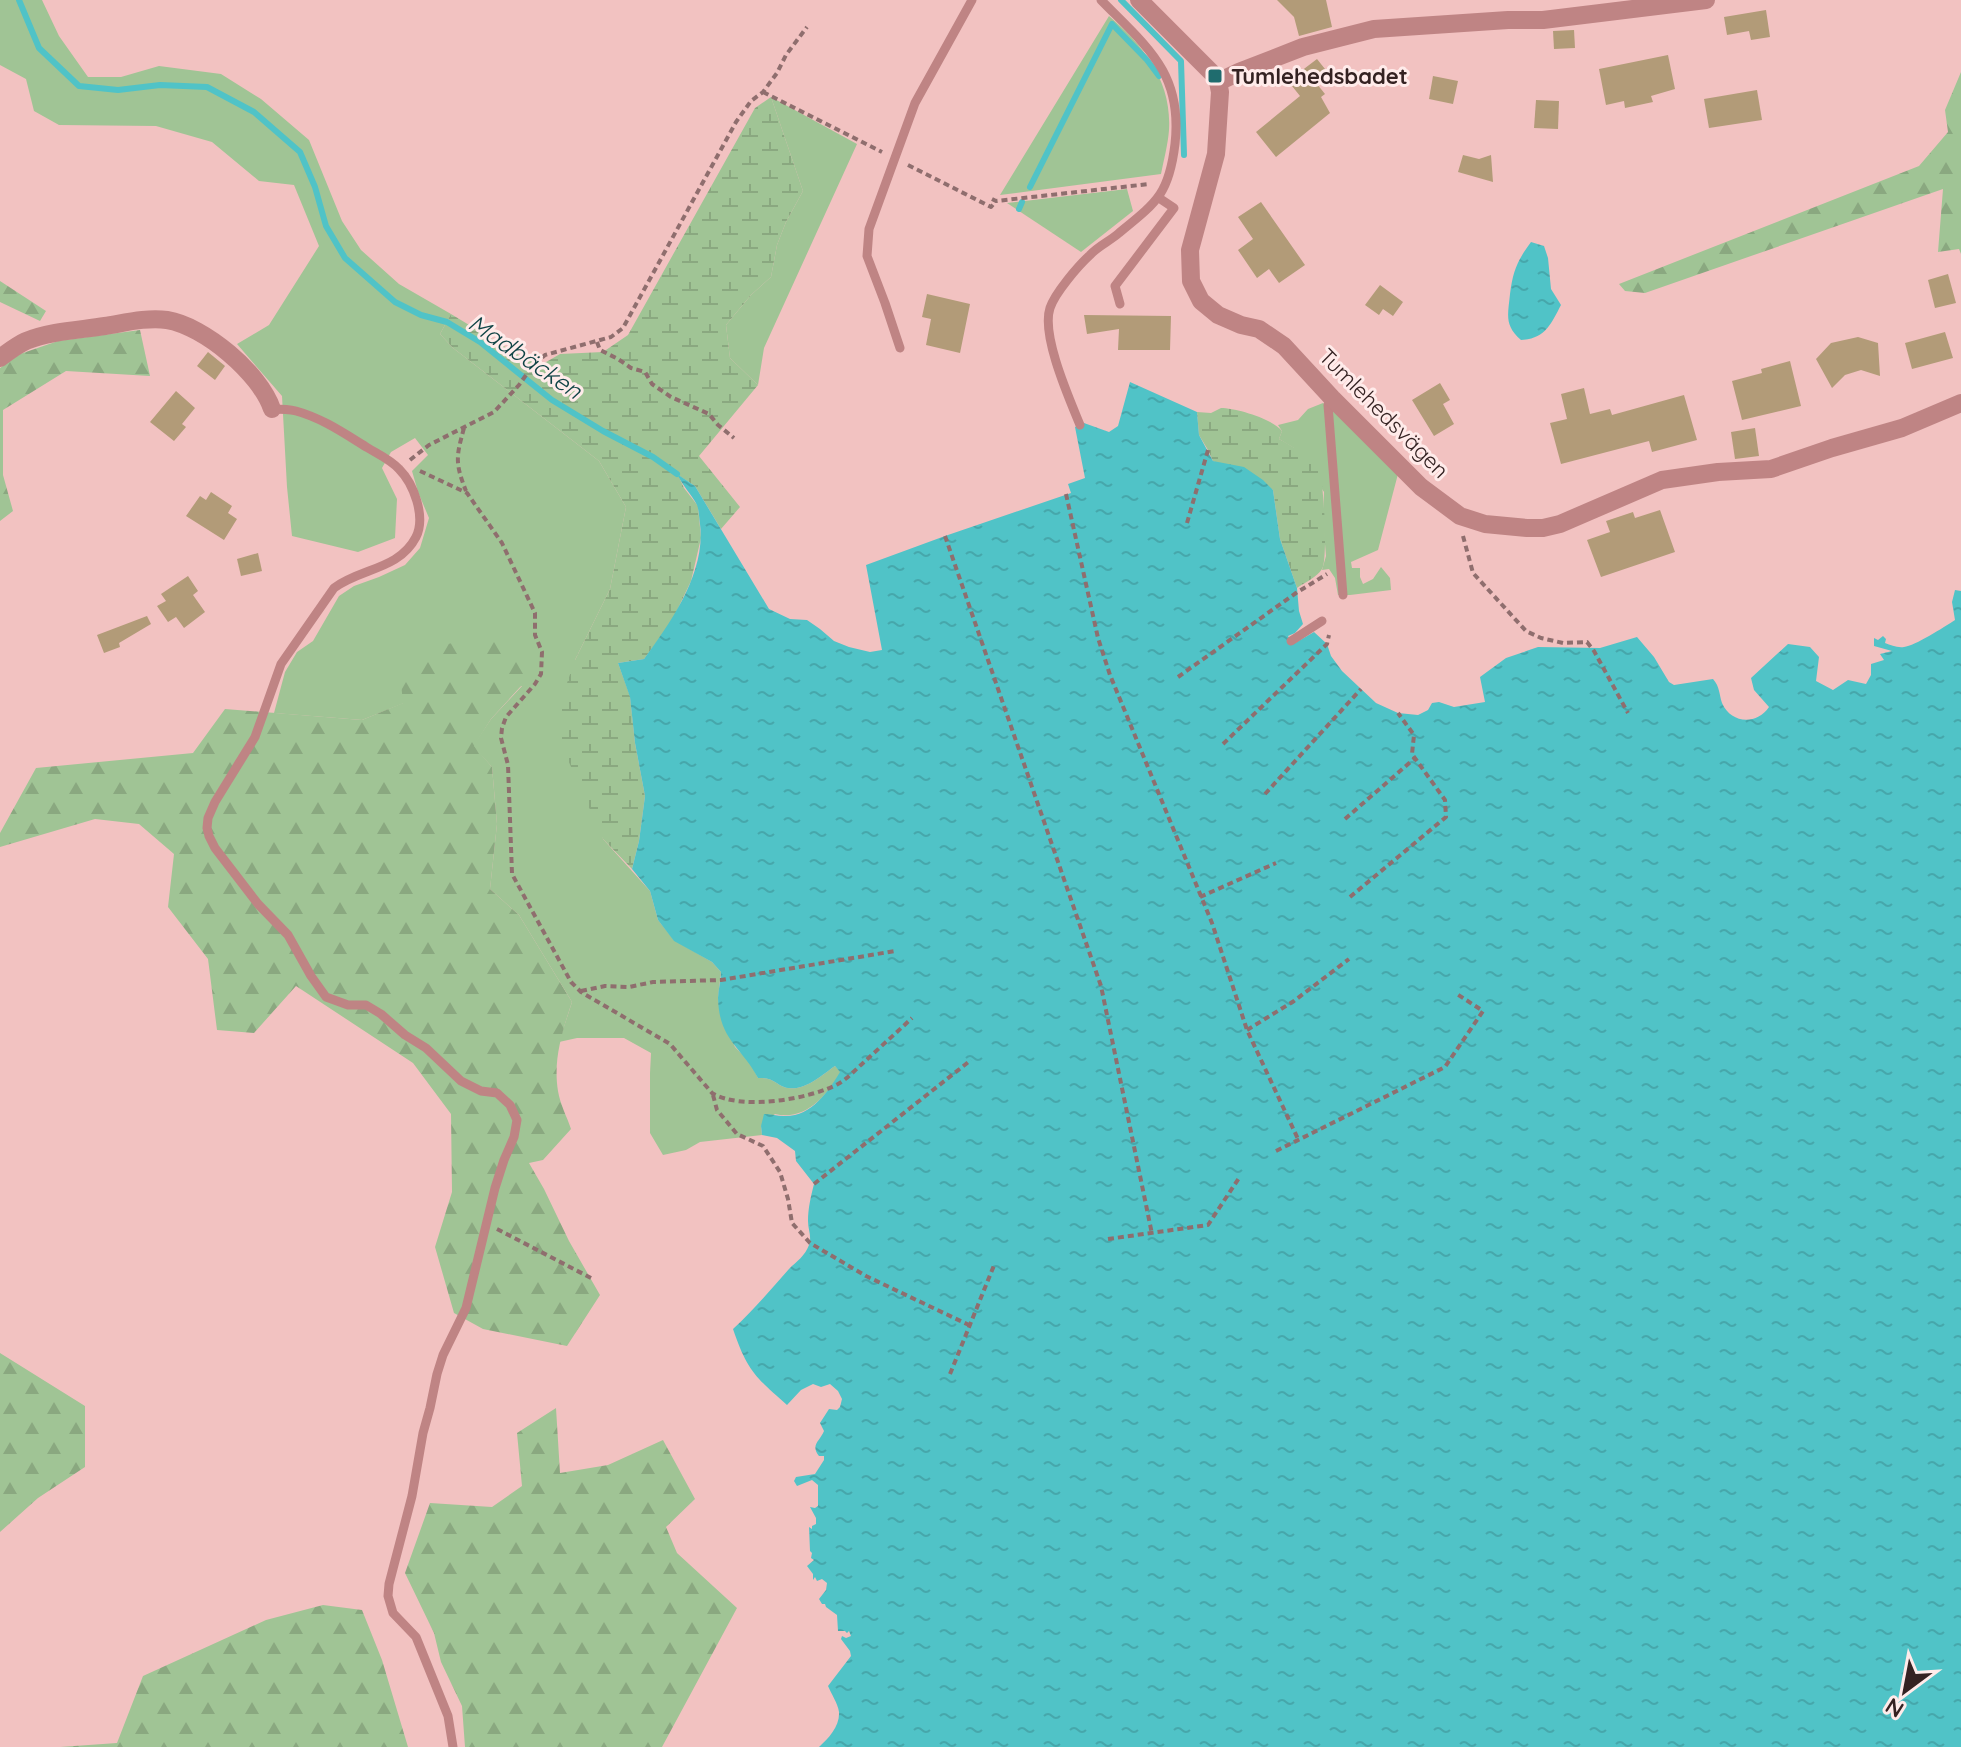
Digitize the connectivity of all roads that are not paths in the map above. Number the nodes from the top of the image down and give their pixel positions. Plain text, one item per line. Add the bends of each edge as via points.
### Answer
1 (972, 0) edge
2 (1101, 0) edge
3 (1139, 0) edge
4 (1706, 0) edge
5 (1218, 82) junction
6 (1159, 198) junction
7 (1120, 304) dead end
8 (900, 348) dead end
9 (0, 358) edge
10 (1332, 398) junction
11 (1961, 403) edge
12 (272, 409) joint
13 (1080, 425) dead end
14 (1343, 595) dead end
15 (1322, 621) dead end
16 (1291, 641) dead end
17 (453, 1747) edge

1 - 8 lane via 915,103 869,229 867,256
2 - 6 lane via 1170,83 1177,124 1168,182
3 - 5 street
4 - 5 street via 1543,20 1374,29 1303,47
5 - 10 street, Tumlehedsvägen via 1216,154 1190,250 1191,281 1201,301 1218,315 1259,329 1284,346
6 - 7 lane via 1174,208 1115,286
6 - 13 lane via 1091,253 1050,308 1047,328
9 - 12 street via 45,335 171,320 222,348 260,385
10 - 11 street, Tumlehedsvägen via 1421,487 1460,516 1527,528 1560,524 1662,480 1771,469 1902,428
10 - 14 lane via 1328,405
12 - 17 lane via 307,414 400,469 415,494 420,528 393,562 344,580 313,617 281,664 255,737 215,802 208,818 209,836 258,904 288,935 326,997 366,1005 461,1081 497,1093 517,1120 466,1308 437,1374 389,1584 390,1606 416,1637 448,1716
15 - 16 lane

